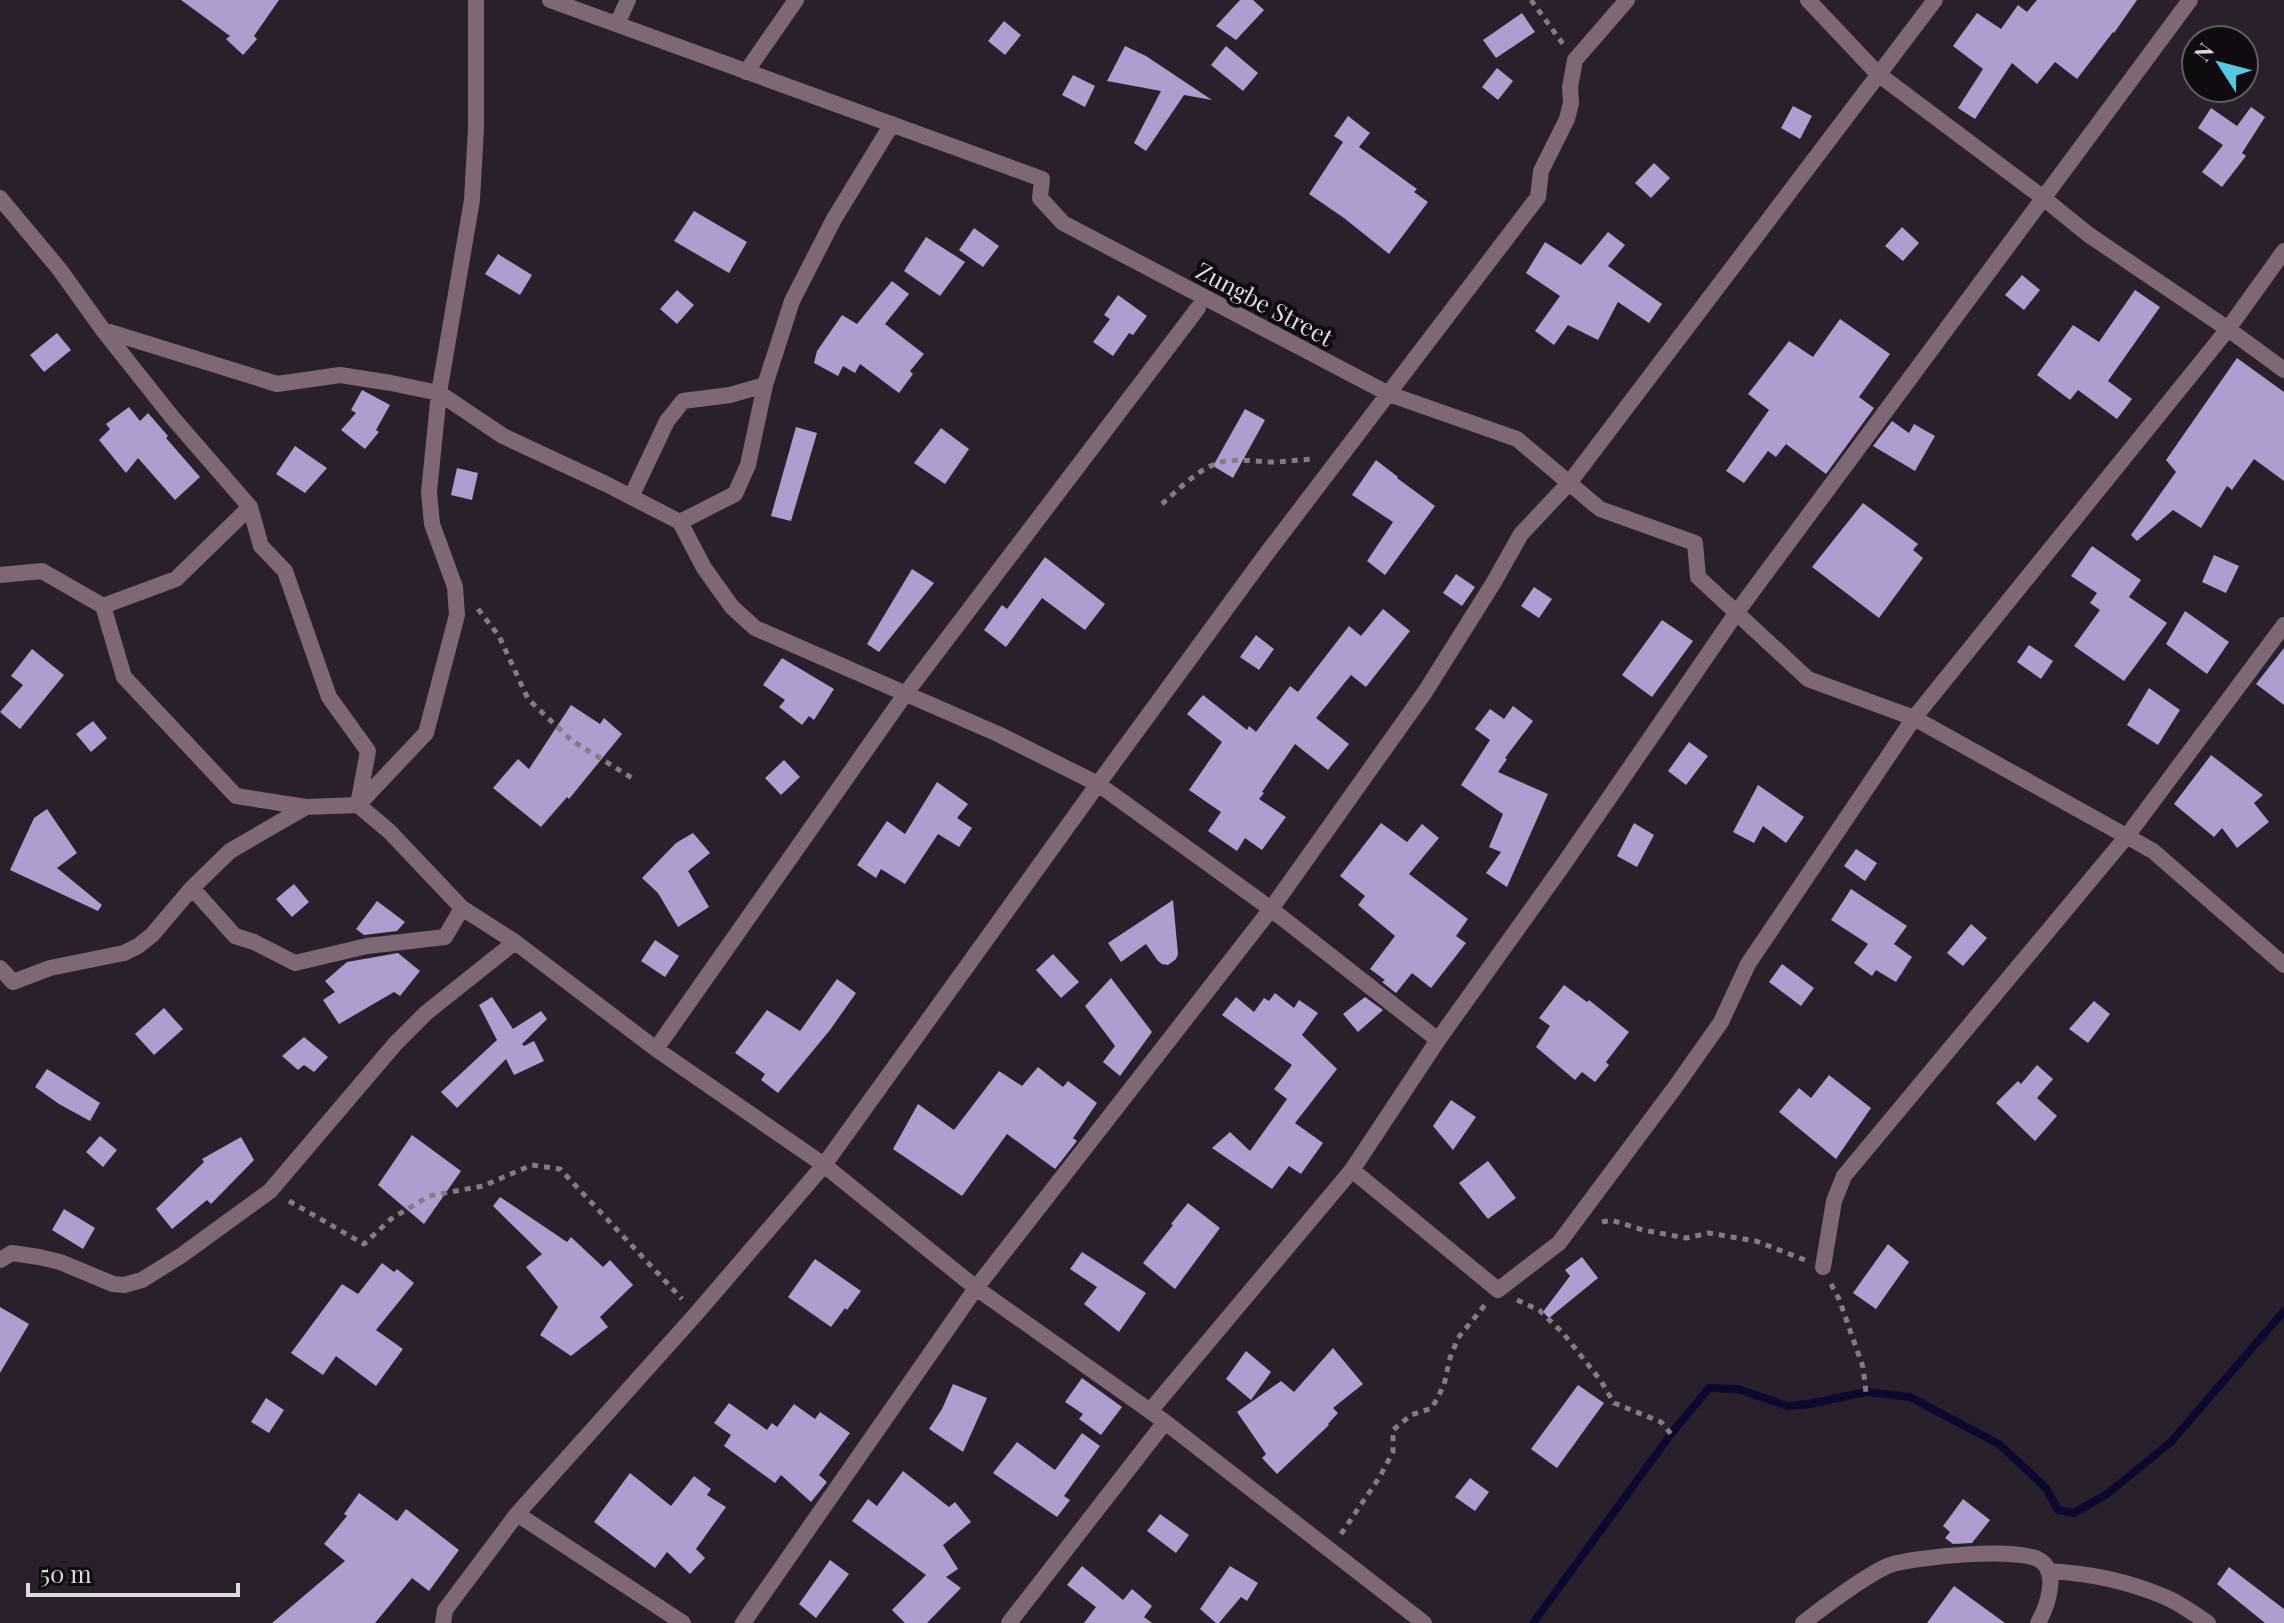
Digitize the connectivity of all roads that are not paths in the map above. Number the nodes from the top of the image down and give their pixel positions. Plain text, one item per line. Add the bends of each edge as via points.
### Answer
1 (476, 0) edge
2 (550, 0) edge
3 (628, 0) edge
4 (796, 0) edge
5 (1627, 0) edge
6 (1808, 0) edge
7 (1935, 0) edge
8 (2190, 0) edge
9 (617, 24) junction
10 (746, 72) junction
11 (1878, 74) junction
12 (892, 124) junction
13 (2042, 197) junction
14 (0, 198) edge
15 (2284, 251) edge
16 (1198, 308) dead end
17 (2228, 329) junction
18 (103, 330) junction
19 (2284, 370) edge
20 (765, 385) junction
21 (439, 393) junction
22 (1389, 394) junction
23 (1570, 482) junction
24 (631, 497) junction
25 (250, 507) junction
26 (680, 522) junction
27 (0, 575) edge
28 (103, 606) junction
29 (1737, 612) junction
30 (2284, 625) edge
31 (906, 693) junction
32 (1914, 718) junction
33 (1098, 784) junction
34 (358, 805) junction
35 (306, 807) junction
36 (2127, 836) junction
37 (192, 888) junction
38 (462, 908) junction
39 (1271, 909) junction
40 (515, 942) junction
41 (2284, 965) edge
42 (0, 968) edge
43 (1438, 1040) junction
44 (656, 1049) junction
45 (824, 1165) junction
46 (1352, 1170) junction
47 (0, 1260) edge
48 (1823, 1267) road end
49 (976, 1288) junction
50 (1150, 1411) junction
51 (1165, 1422) junction
52 (517, 1514) junction
53 (2048, 1571) junction
54 (443, 1623) edge
55 (683, 1623) edge
56 (743, 1623) edge
57 (1009, 1623) edge
58 (1424, 1623) edge
59 (1803, 1623) edge
60 (2038, 1623) edge
61 (2208, 1623) edge

1 - 21 street via 472,200
2 - 9 street, Zungbe Street
3 - 9 street
4 - 10 street
5 - 22 street via 1575,60 1567,119 1541,171 1538,197
6 - 11 street
7 - 11 street
8 - 13 street
9 - 10 street, Zungbe Street
10 - 12 street, Zungbe Street
11 - 13 street
11 - 23 street
12 - 20 street via 792,301
12 - 22 street, Zungbe Street via 1042,179 1040,198 1063,223
13 - 17 street
13 - 29 street
14 - 18 street
15 - 17 street
16 - 31 street
17 - 19 street
17 - 32 street
18 - 21 street via 277,384 340,375
18 - 25 street
20 - 24 street via 683,401 667,421
20 - 26 street via 748,465 735,494
21 - 24 street via 503,436
21 - 34 street via 429,510 455,587 457,615 426,733
22 - 23 street, Zungbe Street via 1517,439
22 - 33 street
23 - 29 street, Zungbe Street via 1600,509 1695,543 1698,577
23 - 39 street via 1521,534 1425,692
24 - 26 street
25 - 28 street via 176,579
25 - 34 street via 261,546 285,571 329,697 368,751
26 - 31 street via 704,568 755,628
27 - 28 street via 42,571
28 - 35 street via 124,677 236,796
29 - 32 street, Zungbe Street via 1808,679
29 - 43 street
30 - 36 street
31 - 33 street
31 - 44 street
32 - 36 street, Zungbe Street
32 - 46 street via 1748,964 1721,1022 1559,1243 1498,1290
33 - 39 street
33 - 45 street
34 - 35 street
34 - 38 street
35 - 37 street via 230,851
36 - 41 street, Zungbe Street via 2153,851
36 - 48 street via 1844,1176 1834,1201
37 - 38 street via 235,936 295,963 367,946 445,937
37 - 42 street via 152,935 124,953 50,968 13,982
38 - 40 street
39 - 43 street
39 - 49 street
40 - 44 street
40 - 47 street via 395,1044 270,1191 142,1280 113,1284 60,1262 12,1253
43 - 46 street
44 - 45 street
45 - 49 street
45 - 52 street
46 - 50 street
49 - 50 street
49 - 56 street
50 - 51 street
51 - 57 street
51 - 58 street
52 - 54 street via 445,1610
52 - 55 street
53 - 59 street via 2037,1558 2003,1553 1911,1560 1888,1566
53 - 60 street via 2051,1593
53 - 61 street via 2122,1582 2167,1598

